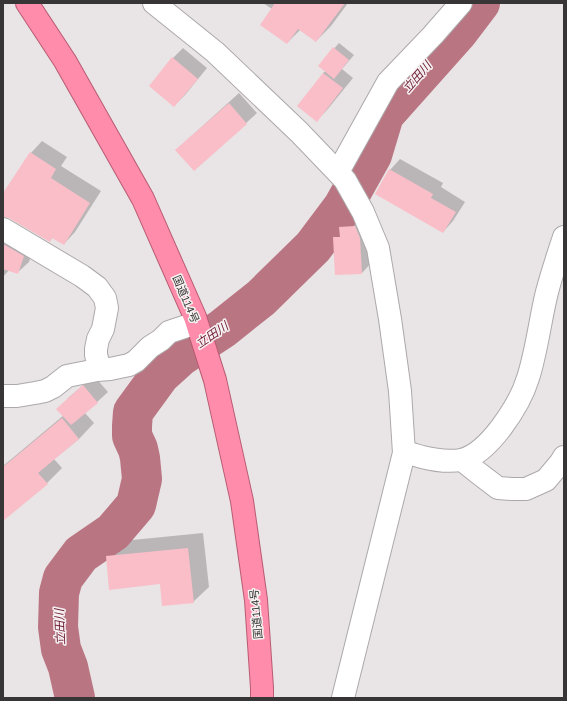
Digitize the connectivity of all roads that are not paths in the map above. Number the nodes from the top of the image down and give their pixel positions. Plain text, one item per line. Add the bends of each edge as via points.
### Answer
1 (27, 3) edge
2 (461, 3) edge
3 (162, 6) edge
4 (338, 172) junction
5 (3, 229) edge
6 (564, 237) edge
7 (196, 323) junction
8 (100, 369) junction
9 (3, 396) edge
10 (404, 453) junction
11 (564, 457) edge
12 (462, 460) junction
13 (262, 698) edge
14 (343, 698) edge

1 - 7 highway, 国道114号 via 65,61 143,199
2 - 4 street via 388,82
3 - 4 street via 215,52
4 - 10 street via 363,212 378,248 400,391
5 - 8 street via 82,276 105,298 107,308 96,349
6 - 12 street via 547,293 528,379 518,400 487,445
7 - 8 street via 169,332 129,365
7 - 13 highway, 国道114号 via 215,380 242,501 256,600
8 - 9 street via 67,376 44,391
10 - 12 street via 449,461
10 - 14 street
11 - 12 street via 546,480 526,489 498,488

